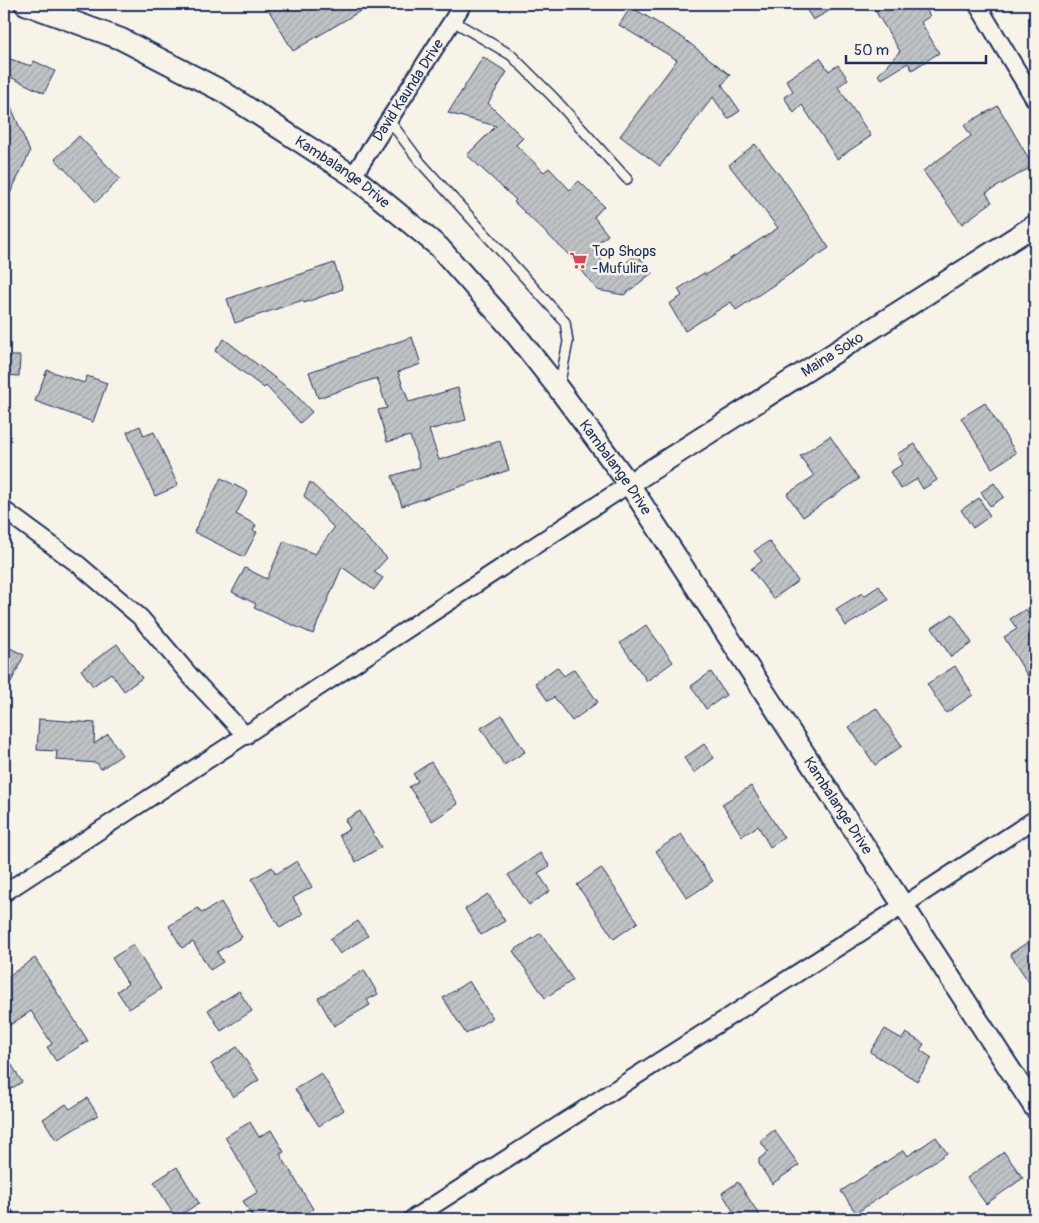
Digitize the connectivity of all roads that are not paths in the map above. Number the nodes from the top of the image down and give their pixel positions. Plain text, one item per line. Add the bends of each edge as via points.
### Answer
1 (25, 4) edge
2 (977, 4) edge
3 (461, 5) edge
4 (453, 21) junction
5 (1035, 100) edge
6 (389, 120) junction
7 (353, 176) junction
8 (627, 179) dead end
9 (1035, 225) edge
10 (558, 388) junction
11 (629, 484) junction
12 (4, 510) edge
13 (246, 736) junction
14 (1035, 819) edge
15 (4, 893) edge
16 (904, 905) junction
17 (1035, 1108) edge
18 (4, 1216) edge
19 (6, 1219) edge
20 (412, 1219) edge

1 - 7 street, Kambalange Drive via 121,39 222,91
2 - 5 street
3 - 4 street, David Kaunda Drive
4 - 6 street, David Kaunda Drive
4 - 8 lane via 511,55
6 - 7 street, David Kaunda Drive
6 - 10 lane via 421,163 565,322 568,342
7 - 10 street, Kambalange Drive via 438,247 509,326
9 - 11 street, Maina Soko
10 - 11 street, Kambalange Drive
11 - 13 street
11 - 16 street, Kambalange Drive
12 - 13 street via 79,565 140,617
13 - 15 street
14 - 16 street
16 - 17 street, Kambalange Drive
16 - 20 street
18 - 19 street

